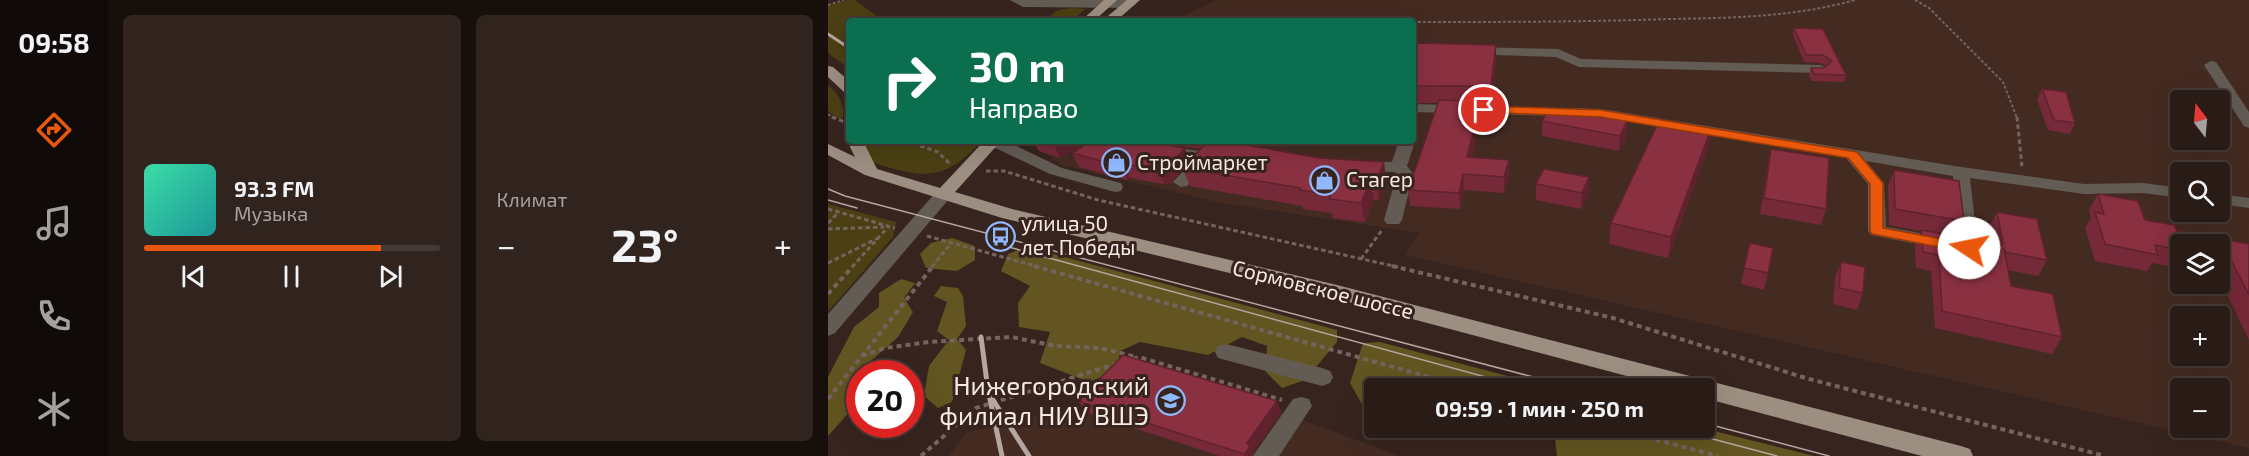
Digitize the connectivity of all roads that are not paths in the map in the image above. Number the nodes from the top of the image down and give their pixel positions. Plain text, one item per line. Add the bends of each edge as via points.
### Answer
1 (1016, 0) edge
2 (1108, 2) edge
3 (1131, 2) edge
4 (1090, 18) edge
5 (1112, 18) edge
6 (1458, 51) edge
7 (2211, 65) dead end
8 (828, 69) edge
9 (1821, 69) edge
10 (846, 86) edge
11 (1416, 108) edge
12 (2249, 123) edge
13 (858, 144) edge
14 (990, 144) edge
15 (999, 144) edge
16 (1148, 144) edge
17 (1406, 144) edge
18 (828, 149) edge
19 (1852, 155) junction
20 (1078, 158) edge
21 (1342, 165) edge
22 (1399, 166) junction
23 (871, 171) junction
24 (1056, 171) junction
25 (1960, 172) junction
26 (1182, 182) edge
27 (1115, 187) dead end
28 (2170, 192) edge
29 (943, 195) junction
30 (2230, 200) edge
31 (2249, 203) edge
32 (1388, 225) road end
33 (828, 328) edge
34 (1226, 352) dead end
35 (1322, 377) dead end
36 (1662, 378) edge
37 (1715, 392) edge
38 (1301, 406) road end
39 (1265, 456) edge
40 (1961, 456) edge

1 - 2 street
2 - 3 street
2 - 4 main road
3 - 5 main road
6 - 9 street via 1558,53 1579,63
7 - 12 street
8 - 10 main road
11 - 19 street via 1601,113
13 - 23 main road
14 - 29 main road
15 - 24 street
16 - 26 street via 1145,147 1206,157
17 - 22 street
18 - 23 main road, Сормовское шоссе
19 - 25 street
19 - 25 street via 1876,183 1877,231 1969,248
20 - 24 street
21 - 22 street
22 - 32 street via 1405,174
23 - 29 main road, Сормовское шоссе
24 - 27 street
25 - 28 street via 2084,189
29 - 33 street
29 - 36 main road, Сормовское шоссе via 1337,292
30 - 31 street
34 - 35 street
37 - 40 main road, Сормовское шоссе
38 - 39 street

